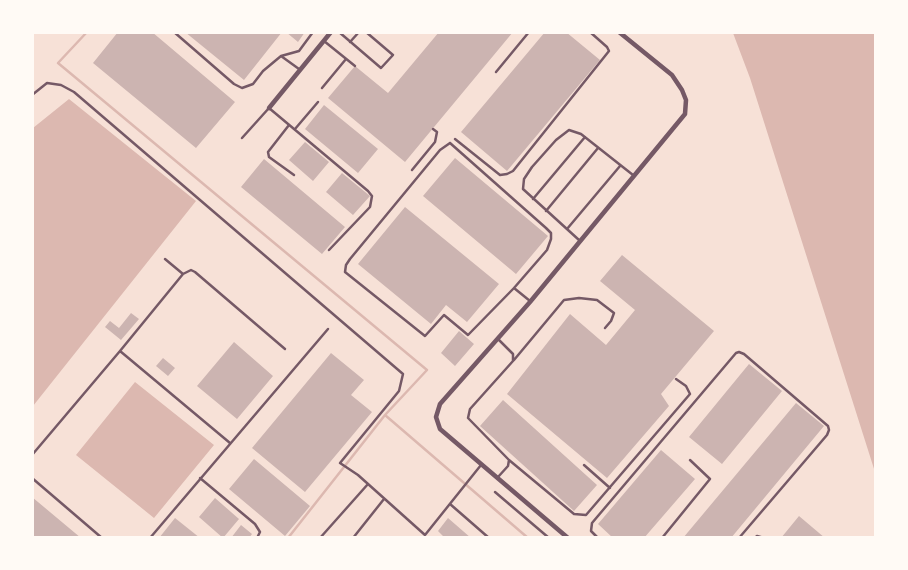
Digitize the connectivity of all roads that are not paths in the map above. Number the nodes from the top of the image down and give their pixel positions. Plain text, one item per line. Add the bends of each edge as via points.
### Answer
1 (174, 32) edge
2 (314, 32) edge
3 (331, 32) edge
4 (340, 32) edge
5 (358, 32) edge
6 (366, 32) edge
7 (530, 32) edge
8 (590, 32) edge
9 (619, 32) edge
10 (324, 41) junction
11 (350, 42) junction
12 (281, 56) junction
13 (346, 59) junction
14 (355, 66) dead end
15 (300, 70) junction
16 (496, 72) dead end
17 (322, 88) dead end
18 (32, 95) edge
19 (318, 102) dead end
20 (269, 108) junction
21 (289, 125) junction
22 (295, 129) junction
23 (433, 129) dead end
24 (586, 137) junction
25 (242, 138) dead end
26 (455, 140) dead end
27 (598, 148) junction
28 (620, 166) junction
29 (412, 170) dead end
30 (294, 176) dead end
31 (635, 177) junction
32 (533, 199) junction
33 (546, 211) junction
34 (567, 229) junction
35 (581, 241) junction
36 (329, 250) dead end
37 (165, 259) dead end
38 (183, 274) junction
39 (514, 288) junction
40 (530, 302) junction
41 (605, 328) dead end
42 (328, 329) dead end
43 (497, 339) junction
44 (285, 349) dead end
45 (120, 351) junction
46 (513, 361) junction
47 (676, 379) dead end
48 (230, 443) junction
49 (32, 455) edge
50 (509, 460) junction
51 (690, 460) dead end
52 (481, 465) junction
53 (584, 465) dead end
54 (32, 478) edge
55 (200, 478) junction
56 (497, 478) junction
57 (368, 484) junction
58 (610, 488) junction
59 (495, 492) dead end
60 (384, 499) junction
61 (450, 504) junction
62 (426, 536) edge
63 (102, 538) edge
64 (150, 538) edge
65 (257, 538) edge
66 (320, 538) edge
67 (352, 538) edge
68 (489, 538) edge
69 (549, 538) edge
70 (568, 538) edge
71 (598, 538) edge
72 (662, 538) edge
73 (739, 538) edge
74 (755, 538) edge
75 (764, 538) edge

1 - 12 lane via 242,88 253,84
2 - 12 lane via 299,51
3 - 10 street
4 - 11 lane
5 - 11 lane
6 - 11 lane via 393,55 382,68
7 - 16 lane
8 - 26 lane via 609,51 512,170 500,175
9 - 31 street via 672,75 686,100 685,114
10 - 13 lane
10 - 15 street
12 - 15 lane
13 - 14 lane
13 - 17 lane
15 - 20 street
18 - 57 lane via 47,83 62,85 74,92 403,374 399,391 340,463
19 - 22 lane
20 - 21 lane
20 - 25 lane
21 - 22 lane
21 - 30 lane via 268,152 269,157
22 - 36 lane via 372,196 370,207
23 - 29 lane via 437,132 435,142
24 - 27 lane
24 - 32 lane
24 - 32 lane via 570,130 556,140 532,167 524,179 523,189
27 - 28 lane
27 - 33 lane
28 - 31 lane
28 - 34 lane
31 - 35 street
32 - 33 lane
33 - 34 lane
34 - 35 lane
35 - 40 street
37 - 38 lane
38 - 44 lane via 191,270 195,272
38 - 45 lane
39 - 39 lane via 547,250 551,233 450,143 440,150 350,259 345,272 425,336 444,315 468,335
39 - 40 lane
40 - 43 street
41 - 46 lane via 614,313 597,300 564,300
42 - 48 lane
43 - 46 lane via 513,354
43 - 52 street via 440,404 436,416 440,429
45 - 48 lane
45 - 49 lane
46 - 50 lane via 470,409 468,418
47 - 58 lane via 686,386 690,394
48 - 55 lane
50 - 56 lane
50 - 58 lane via 579,516 586,515
51 - 72 lane via 710,479
52 - 56 street
52 - 61 lane
53 - 58 lane
54 - 63 lane
55 - 64 lane
55 - 65 lane via 256,524 260,532
56 - 70 street
57 - 60 lane
57 - 66 lane
59 - 69 lane
60 - 62 lane
60 - 67 lane
61 - 62 lane
61 - 68 lane
71 - 73 lane via 591,531 592,523 739,352 829,430
74 - 75 lane

